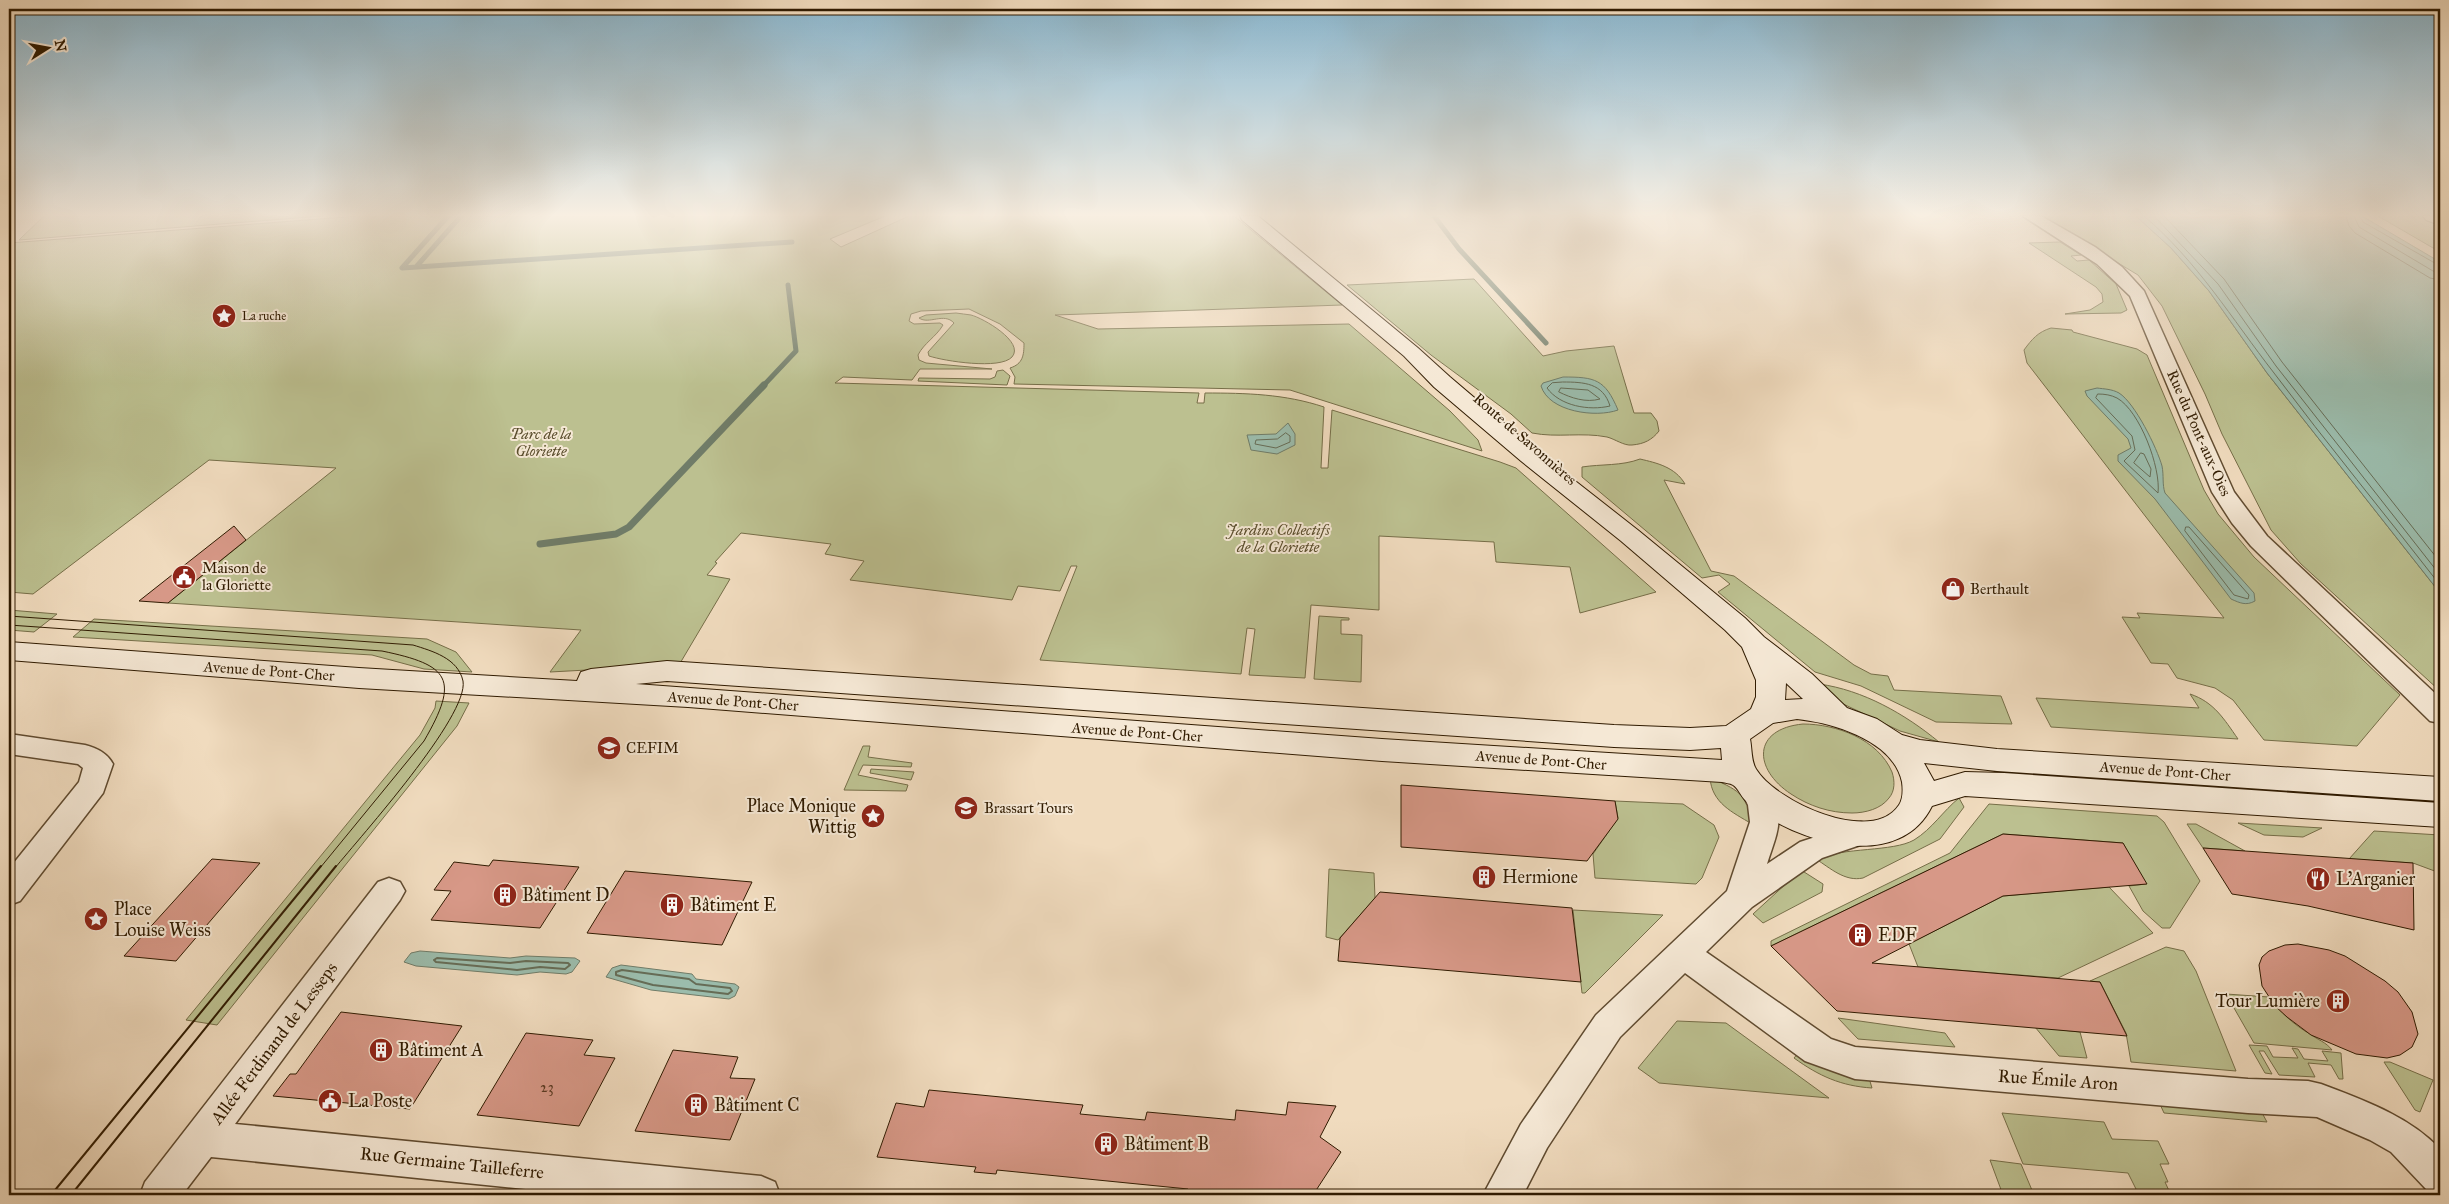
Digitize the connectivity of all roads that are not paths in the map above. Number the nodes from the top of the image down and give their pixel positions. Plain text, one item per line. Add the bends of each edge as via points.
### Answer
1 (1315, 272) edge
2 (2117, 272) edge
3 (1754, 643) junction
4 (9, 651) edge
5 (530, 689) junction
6 (1763, 714) junction
7 (1836, 714) junction
8 (2440, 714) edge
9 (1734, 736) junction
10 (9, 744) edge
11 (1891, 744) junction
12 (1750, 785) junction
13 (2440, 789) edge
14 (1918, 798) junction
15 (2440, 815) edge
16 (1864, 833) junction
17 (389, 891) dead end
18 (9, 892) edge
19 (1741, 898) junction
20 (1683, 954) junction
21 (202, 1139) junction
22 (2440, 1176) edge
23 (159, 1195) edge
24 (761, 1195) edge
25 (1502, 1195) edge

1 - 3 main road, Route de Savonnières
2 - 8 street, Rue du Pont-aux-Oies via 2138,295 2223,492 2240,518 2259,541
3 - 6 main road, Route de Savonnières via 1772,681 1772,699
3 - 7 main road, Route de Savonnières via 1802,681
4 - 5 main road, Avenue de Pont-Cher
5 - 9 main road, Avenue de Pont-Cher via 666,670 1614,736 1690,739
5 - 12 main road, Avenue de Pont-Cher via 688,697 1382,750 1722,771
6 - 7 main road via 1796,709
6 - 9 main road
7 - 11 main road via 1866,726
9 - 12 main road via 1737,762
10 - 18 street via 85,755 98,764 93,785
11 - 13 main road, Avenue de Pont-Cher via 1920,751 1997,760
11 - 14 main road via 1914,770
12 - 16 main road via 1780,810 1806,823 1836,831
12 - 19 street via 1763,805 1766,822
14 - 15 main road, Avenue de Pont-Cher via 1965,784 2004,784
14 - 16 main road via 1901,822
16 - 19 street via 1811,850
17 - 21 street, Allée Ferdinand de Lesseps
19 - 20 street
20 - 22 street, Rue Émile Aron via 1818,1050 1836,1058 1854,1063 2321,1100 2404,1140
20 - 25 street via 1608,1026 1534,1136
21 - 23 street, Allée Ferdinand de Lesseps
21 - 24 street, Rue Germaine Tailleferre

